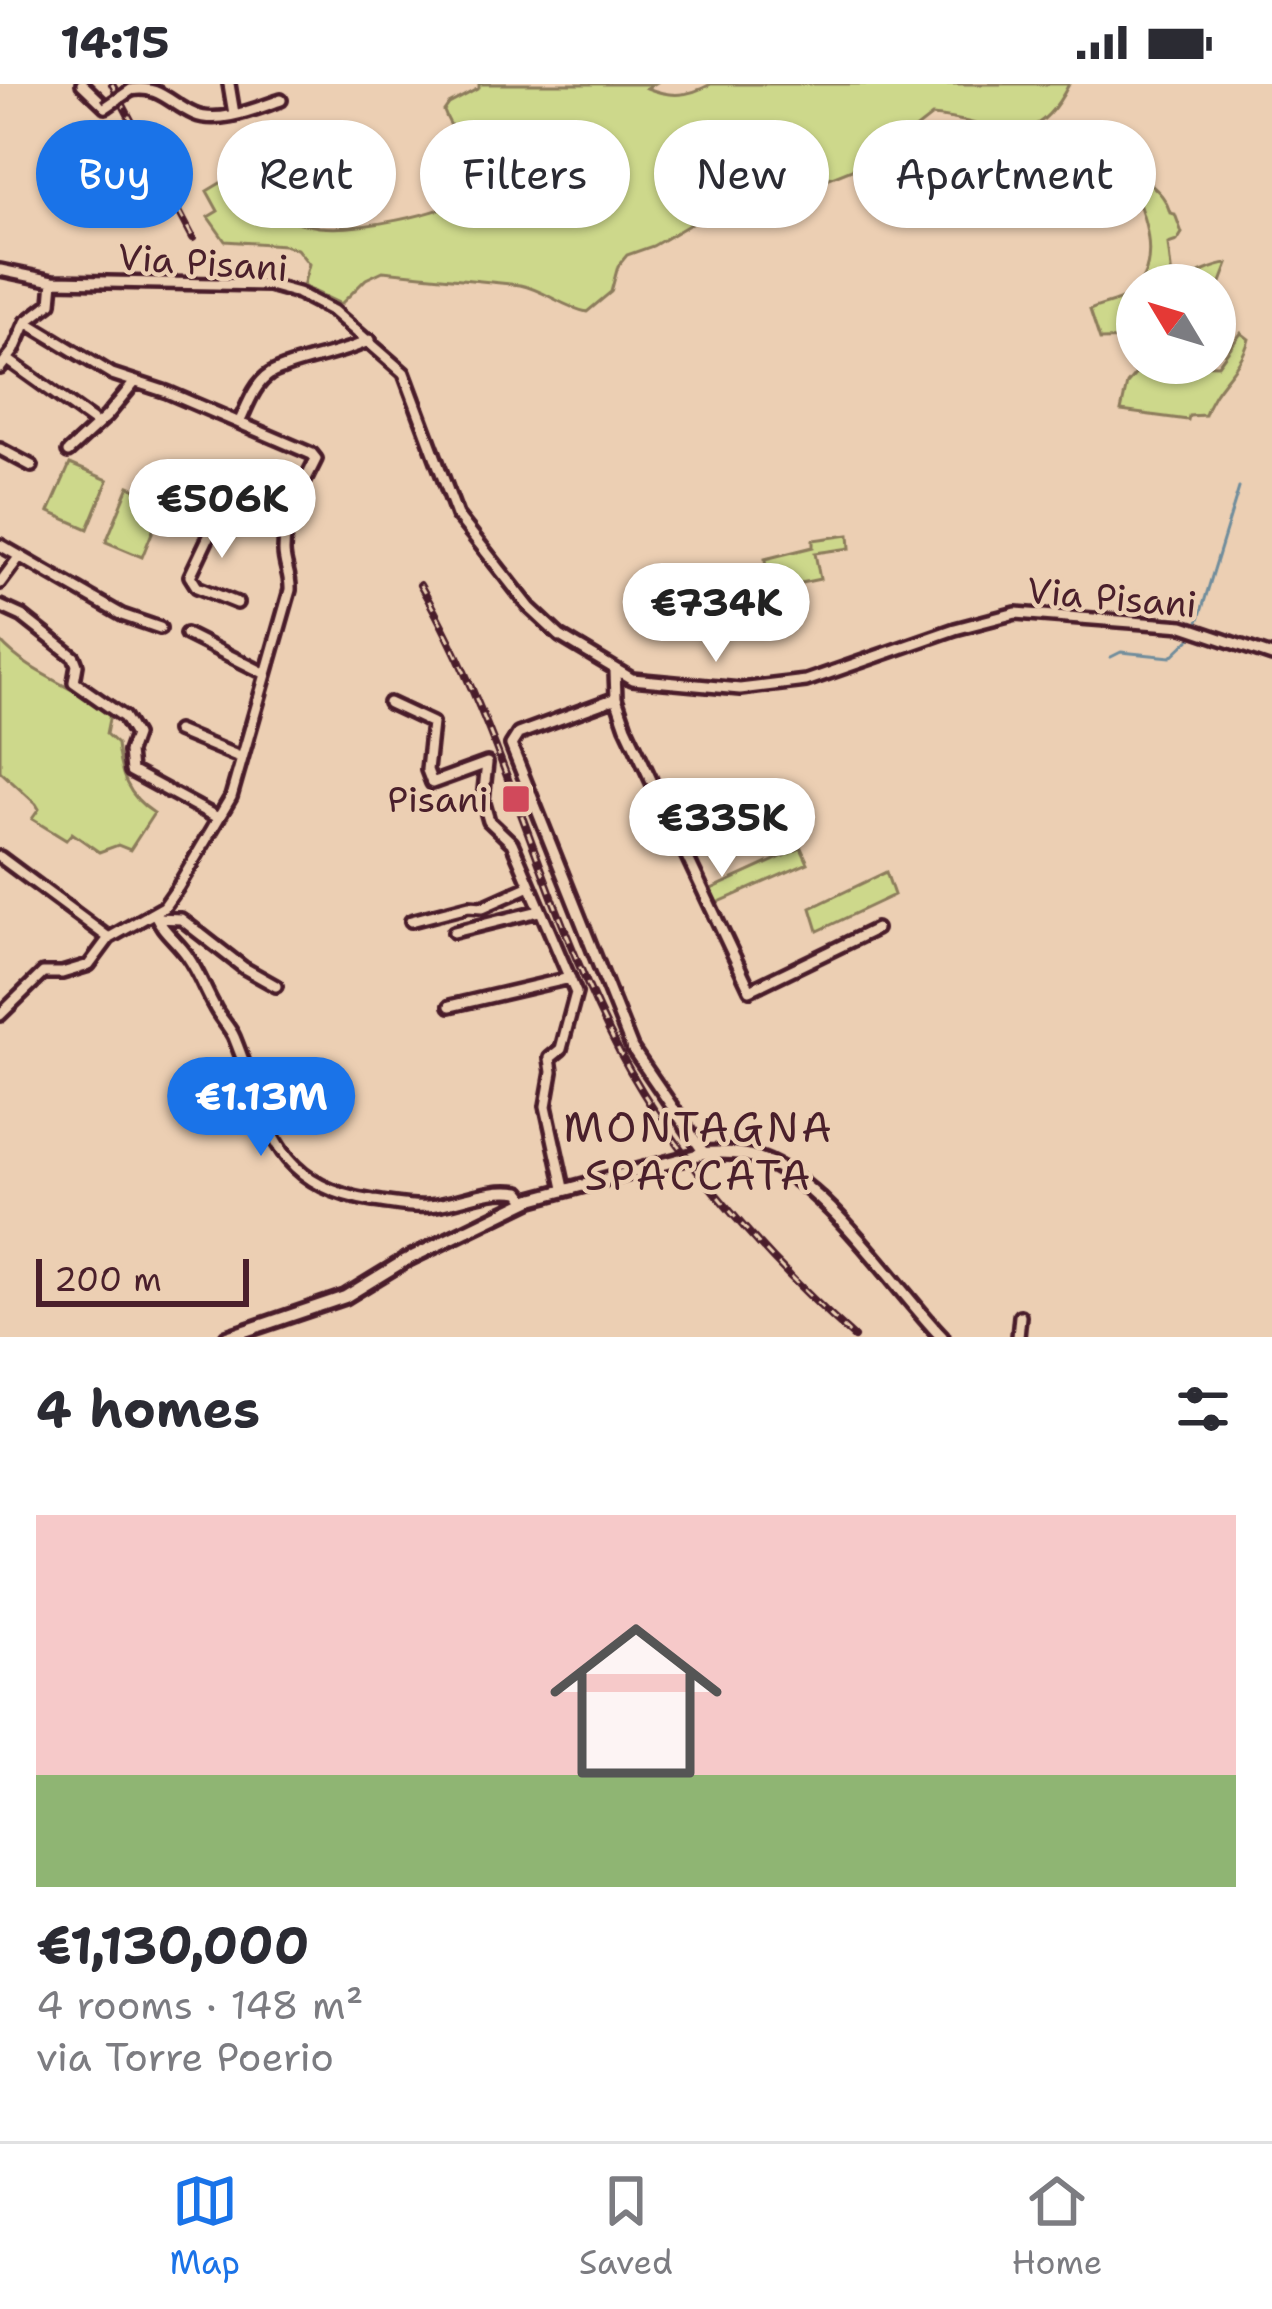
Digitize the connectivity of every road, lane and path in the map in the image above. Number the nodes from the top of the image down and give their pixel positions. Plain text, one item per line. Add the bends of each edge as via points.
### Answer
1 (82, 84) edge
2 (229, 84) edge
3 (136, 87) edge
4 (281, 100) dead end
5 (234, 114) junction
6 (0, 270) edge
7 (53, 292) junction
8 (26, 322) junction
9 (370, 340) junction
10 (4, 364) edge
11 (135, 382) junction
12 (92, 420) dead end
13 (239, 423) junction
14 (0, 449) edge
15 (68, 452) dead end
16 (32, 466) dead end
17 (219, 515) dead end
18 (0, 545) edge
19 (20, 556) junction
20 (0, 583) edge
21 (237, 603) dead end
22 (0, 606) edge
23 (160, 628) dead end
24 (186, 634) dead end
25 (1272, 656) edge
26 (615, 671) junction
27 (264, 674) junction
28 (616, 698) junction
29 (389, 703) dead end
30 (177, 731) dead end
31 (242, 758) junction
32 (218, 818) junction
33 (0, 857) edge
34 (528, 887) junction
35 (539, 910) junction
36 (156, 915) junction
37 (411, 921) dead end
38 (876, 929) dead end
39 (454, 932) dead end
40 (109, 938) junction
41 (570, 978) junction
42 (276, 986) dead end
43 (450, 1006) dead end
44 (0, 1019) edge
45 (704, 1153) junction
46 (564, 1188) junction
47 (527, 1201) junction
48 (1019, 1316) dead end
49 (227, 1337) edge
50 (942, 1337) edge
51 (1018, 1337) edge

1 - 3 street, bridge via 106,106
2 - 5 street
3 - 5 street via 200,116
4 - 5 street
6 - 7 street, Via Pisani
7 - 8 street
7 - 9 street, Via Pisani via 268,285 314,301
8 - 10 street
8 - 11 street
9 - 13 street via 268,375
9 - 26 street, Via Pisani via 404,373 458,515 530,608
10 - 12 street
11 - 13 street
11 - 15 street
13 - 27 street via 316,456 286,516 290,590
14 - 16 street
17 - 21 street via 190,577
18 - 19 street
19 - 20 street
19 - 23 street
22 - 32 street via 74,657 74,682 124,717 135,735 131,771
24 - 27 street
25 - 26 street, Via Pisani via 1195,628 999,614 806,681 740,689 648,683
26 - 28 street
27 - 31 street
28 - 38 street via 750,990
28 - 45 street via 518,734 511,745 632,1048
29 - 34 street via 431,722 432,783 487,763 489,821 512,843
30 - 31 street
31 - 32 street
32 - 36 street
33 - 40 street
34 - 35 street
34 - 37 street via 483,907
35 - 39 street
35 - 41 street
36 - 40 street
36 - 42 street via 181,919
36 - 47 street via 232,1034 271,1132 314,1185 425,1207 504,1190
40 - 44 street via 89,964 43,973
41 - 43 street
41 - 46 street via 576,993 561,1048 550,1058 546,1100
45 - 46 main road
45 - 50 main road via 764,1160 801,1183
46 - 47 main road
47 - 49 main road via 344,1297
48 - 51 street

